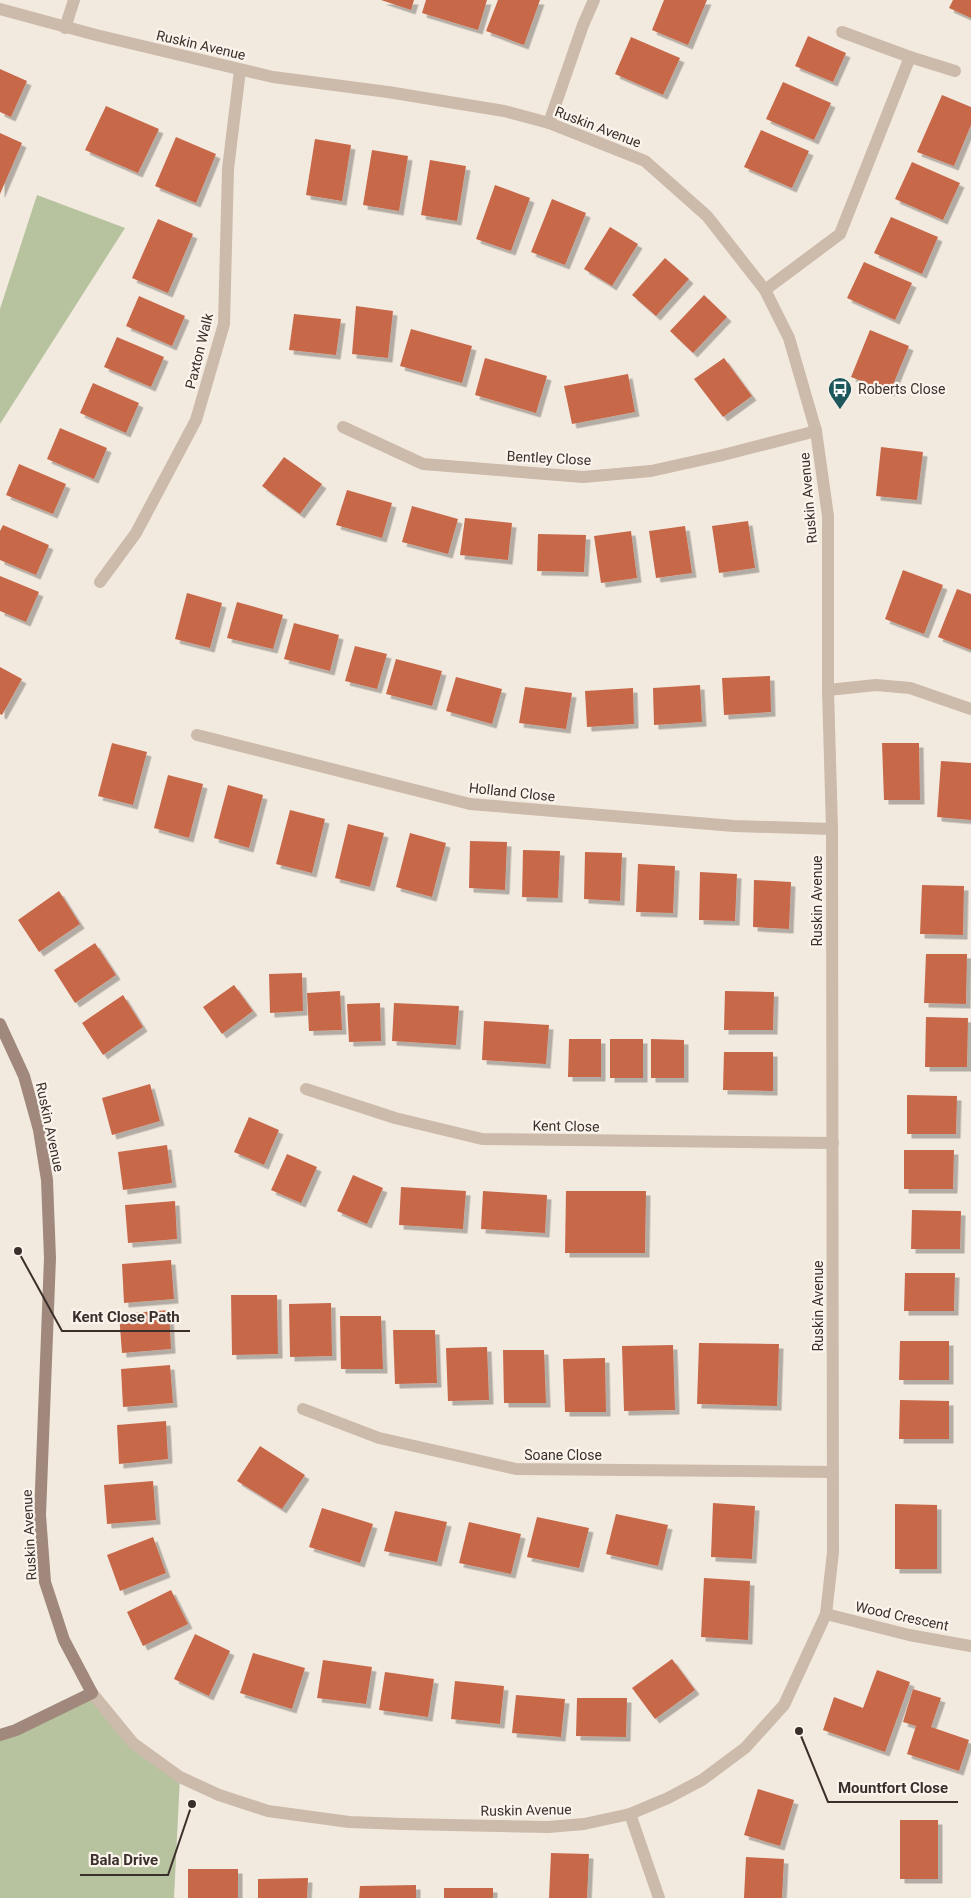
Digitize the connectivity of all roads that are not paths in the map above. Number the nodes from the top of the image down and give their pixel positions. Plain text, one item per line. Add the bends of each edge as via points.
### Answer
1 (74, 0) edge
2 (594, 0) edge
3 (0, 9) edge
4 (65, 28) junction
5 (842, 32) dead end
6 (910, 57) junction
7 (240, 70) junction
8 (955, 71) dead end
9 (550, 123) junction
10 (765, 290) junction
11 (343, 428) dead end
12 (816, 431) junction
13 (100, 582) dead end
14 (828, 690) junction
15 (971, 709) edge
16 (197, 735) dead end
17 (832, 828) junction
18 (0, 1024) edge
19 (306, 1089) dead end
20 (832, 1144) junction
21 (303, 1409) dead end
22 (833, 1472) junction
23 (826, 1614) junction
24 (971, 1646) edge
25 (92, 1692) junction
26 (0, 1735) edge
27 (630, 1814) junction
28 (659, 1898) edge

1 - 4 street
2 - 9 street
3 - 4 street, Ruskin Avenue
4 - 7 street, Ruskin Avenue
5 - 6 street
6 - 8 street
6 - 10 street via 840,234
7 - 9 street, Ruskin Avenue via 504,111
7 - 13 street, Paxton Walk via 228,169 224,324 196,420 136,533
9 - 10 street, Ruskin Avenue via 645,161 707,216
10 - 12 street, Ruskin Avenue via 789,338
11 - 12 street, Bentley Close via 423,464 583,477 651,471
12 - 14 street, Ruskin Avenue via 828,516
14 - 15 street via 876,685 910,688
14 - 17 street, Ruskin Avenue
16 - 17 street, Holland Close via 470,804 734,826
17 - 20 street, Ruskin Avenue
18 - 25 street, Ruskin Avenue via 24,1076 39,1130 47,1180 50,1258 40,1515 45,1582 64,1640
19 - 20 street, Kent Close via 395,1118 482,1140
20 - 22 street, Ruskin Avenue
21 - 22 street, Soane Close via 379,1438 516,1469
22 - 23 street, Ruskin Avenue via 833,1552
23 - 24 street, Wood Crescent via 909,1635
23 - 27 street, Ruskin Avenue via 784,1705 746,1748 702,1780
25 - 26 street
25 - 27 street, Ruskin Avenue via 133,1743 180,1777 219,1795 268,1811 349,1822 548,1827 584,1824
27 - 28 street

